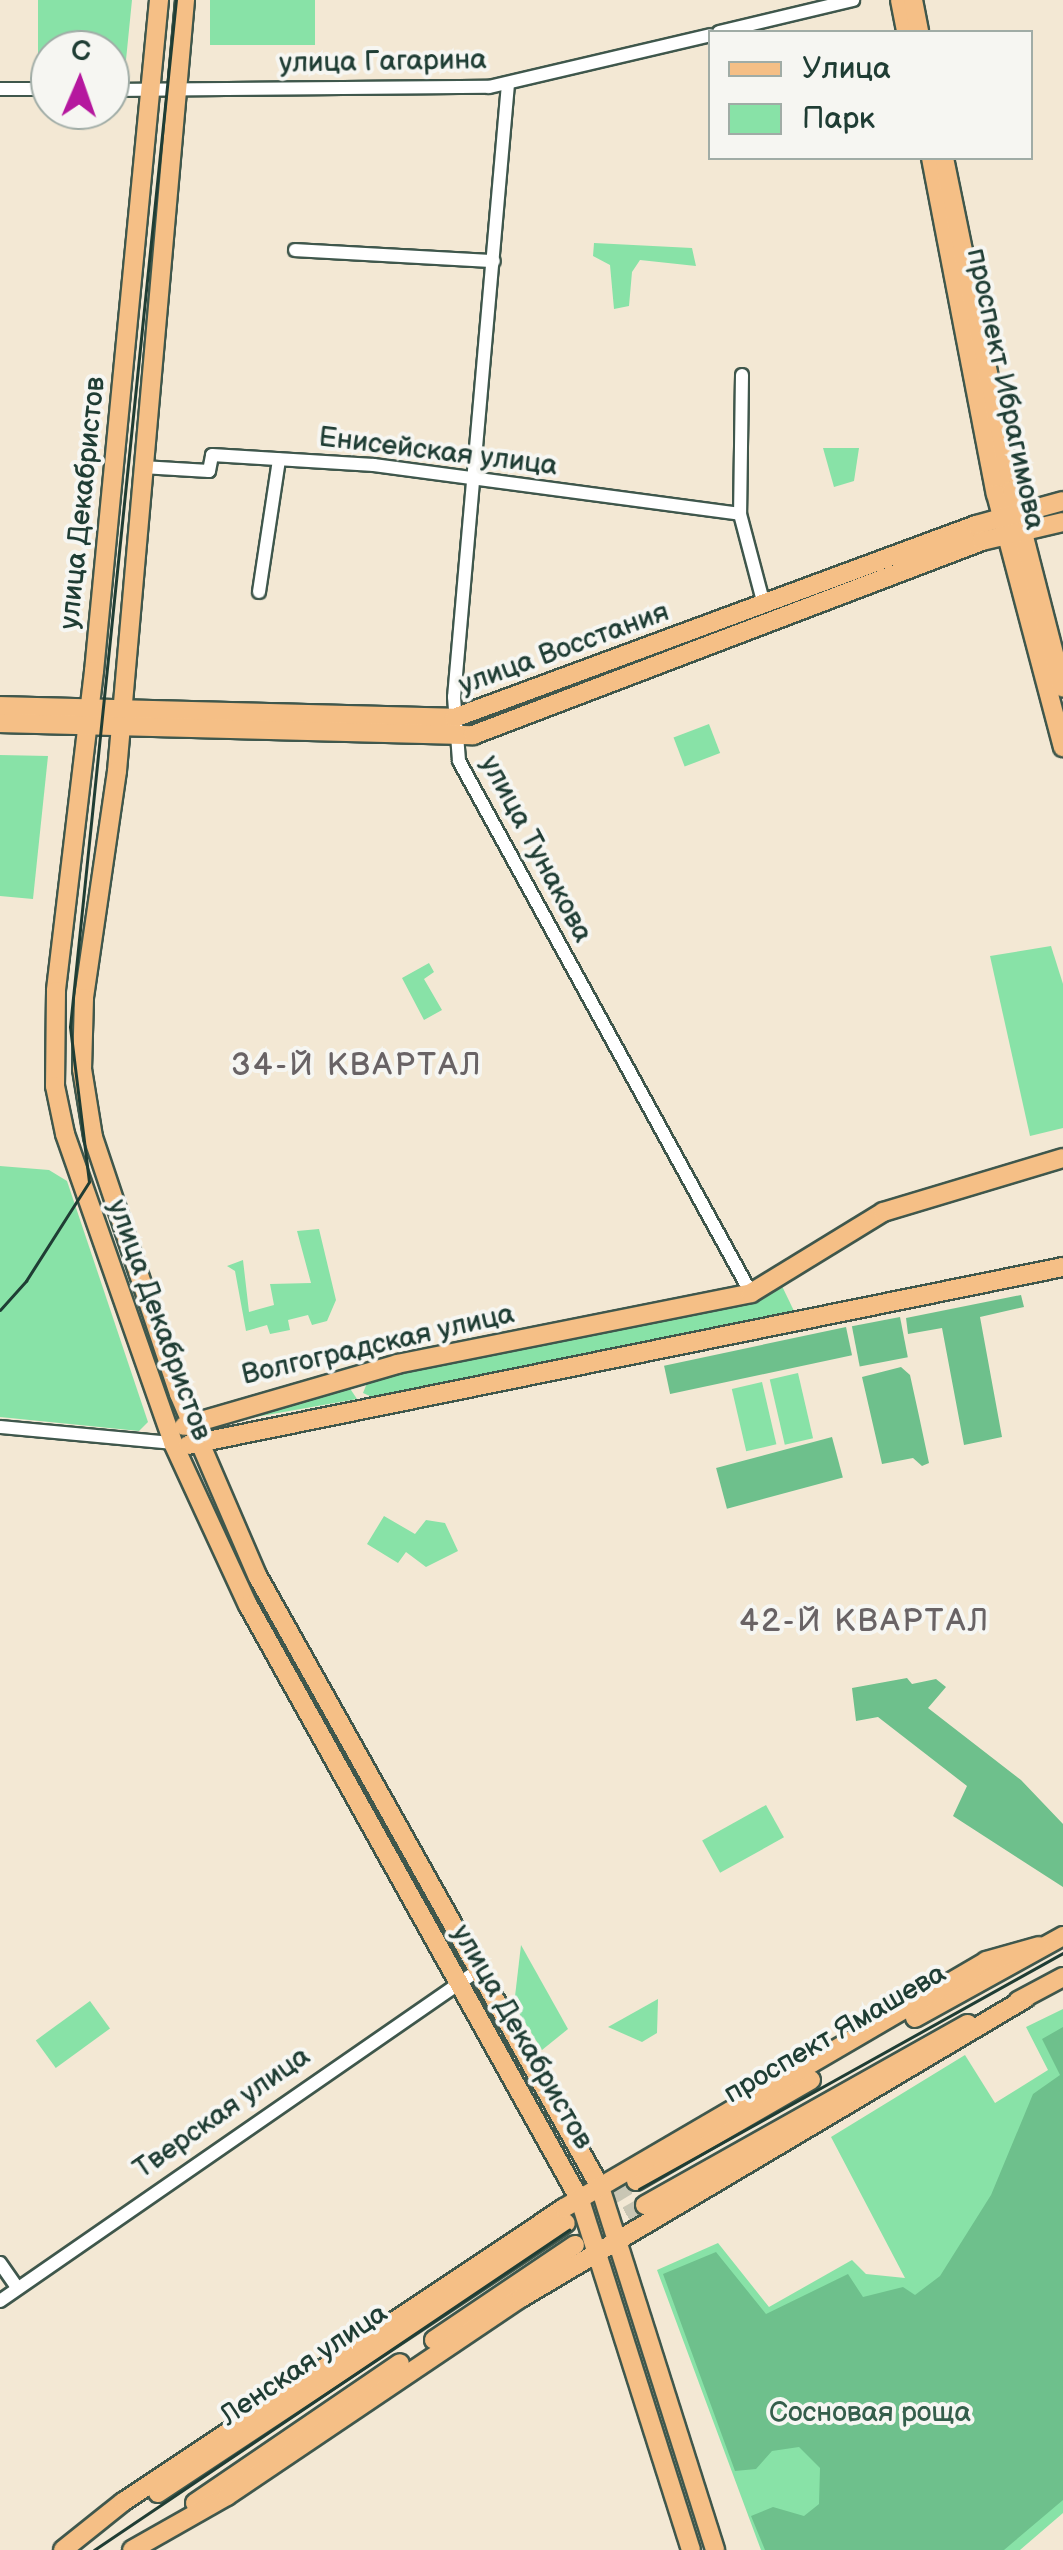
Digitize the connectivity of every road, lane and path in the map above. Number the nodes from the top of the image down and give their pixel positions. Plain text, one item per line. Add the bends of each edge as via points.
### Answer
1 (159, 0) edge
2 (185, 0) edge
3 (853, 0) edge
4 (900, 0) edge
5 (913, 0) edge
6 (727, 30) edge
7 (906, 30) edge
8 (919, 30) edge
9 (708, 35) edge
10 (508, 84) junction
11 (0, 89) edge
12 (30, 89) edge
13 (130, 90) edge
14 (150, 90) junction
15 (178, 90) junction
16 (930, 160) edge
17 (944, 160) edge
18 (295, 250) dead end
19 (494, 261) junction
20 (742, 376) dead end
21 (279, 460) junction
22 (142, 468) junction
23 (474, 481) junction
24 (1063, 500) edge
25 (740, 514) junction
26 (1063, 522) edge
27 (1012, 523) junction
28 (259, 592) dead end
29 (764, 605) junction
30 (1063, 688) edge
31 (0, 706) edge
32 (86, 716) junction
33 (120, 716) junction
34 (0, 723) edge
35 (455, 728) junction
36 (1063, 747) edge
37 (1063, 1158) edge
38 (1063, 1267) edge
39 (751, 1293) junction
40 (366, 1374) junction
41 (368, 1410) junction
42 (190, 1420) junction
43 (0, 1426) edge
44 (173, 1443) junction
45 (200, 1446) junction
46 (1053, 1939) edge
47 (476, 1971) junction
48 (1062, 1977) edge
49 (459, 1982) junction
50 (1026, 1998) junction
51 (636, 2182) tunnel mouth
52 (600, 2187) junction
53 (580, 2200) junction
54 (645, 2205) tunnel mouth
55 (566, 2223) tunnel mouth
56 (619, 2238) junction
57 (575, 2245) tunnel mouth
58 (600, 2250) junction
59 (0, 2263) edge
60 (16, 2286) junction
61 (0, 2301) edge
62 (141, 2548) edge
63 (66, 2550) edge
64 (690, 2550) edge
65 (715, 2550) edge

1 - 14 main road, улица Декабристов
2 - 15 main road, улица Декабристов
3 - 6 street
4 - 7 main road
5 - 8 main road
9 - 10 street, улица Гагарина
10 - 15 street, улица Гагарина
10 - 19 street, улица Тунакова
11 - 12 street
13 - 14 street, улица Гагарина
14 - 15 street, улица Гагарина
14 - 32 main road, улица Декабристов
15 - 22 main road, улица Декабристов
16 - 27 main road, проспект Ибрагимова
17 - 27 main road, проспект Ибрагимова
18 - 19 street
19 - 23 street, улица Тунакова
20 - 25 street
21 - 22 street, Енисейская улица via 212,455 209,471
21 - 23 street, Енисейская улица via 406,468
21 - 28 street
22 - 33 main road, улица Декабристов
23 - 25 street, Енисейская улица
23 - 35 street, улица Тунакова
24 - 27 main road, улица Восстания
25 - 29 street
26 - 27 main road, улица Восстания
27 - 29 main road, улица Восстания
27 - 30 main road, проспект Ибрагимова
27 - 35 main road, улица Восстания
27 - 36 main road, проспект Ибрагимова
29 - 35 main road, улица Восстания
31 - 32 main road, улица Восстания
32 - 33 main road, улица Восстания
32 - 34 main road, улица Восстания
32 - 44 main road, улица Декабристов via 56,991 55,1086 72,1162
33 - 35 main road, улица Восстания
33 - 42 main road, улица Декабристов via 88,948 82,1068 98,1158
35 - 39 street, улица Тунакова via 460,764
37 - 39 main road, Волгоградская улица via 883,1212
38 - 41 main road
39 - 40 main road, Волгоградская улица
40 - 41 main road via 358,1393
40 - 42 main road, Волгоградская улица
41 - 45 main road
42 - 44 main road
42 - 45 main road, улица Декабристов
43 - 44 street
44 - 45 main road
44 - 49 main road, улица Декабристов via 257,1621
45 - 47 main road, улица Декабристов via 258,1577
46 - 51 main road, проспект Ямашева
46 - 52 main road via 986,1961
47 - 49 street, Тверская улица
47 - 52 main road, улица Декабристов
48 - 50 main road, проспект Ямашева
49 - 53 main road, улица Декабристов
49 - 60 street, Тверская улица
50 - 54 main road, проспект Ямашева via 934,2040
50 - 56 main road
52 - 53 main road
52 - 56 main road, улица Декабристов
53 - 58 main road, улица Декабристов
53 - 63 main road via 123,2502
55 - 63 main road, Ленская улица
56 - 58 main road
56 - 65 main road, улица Декабристов
57 - 62 main road, Ленская улица
58 - 62 main road
58 - 64 main road, улица Декабристов
59 - 60 street
60 - 61 street, Тверская улица

